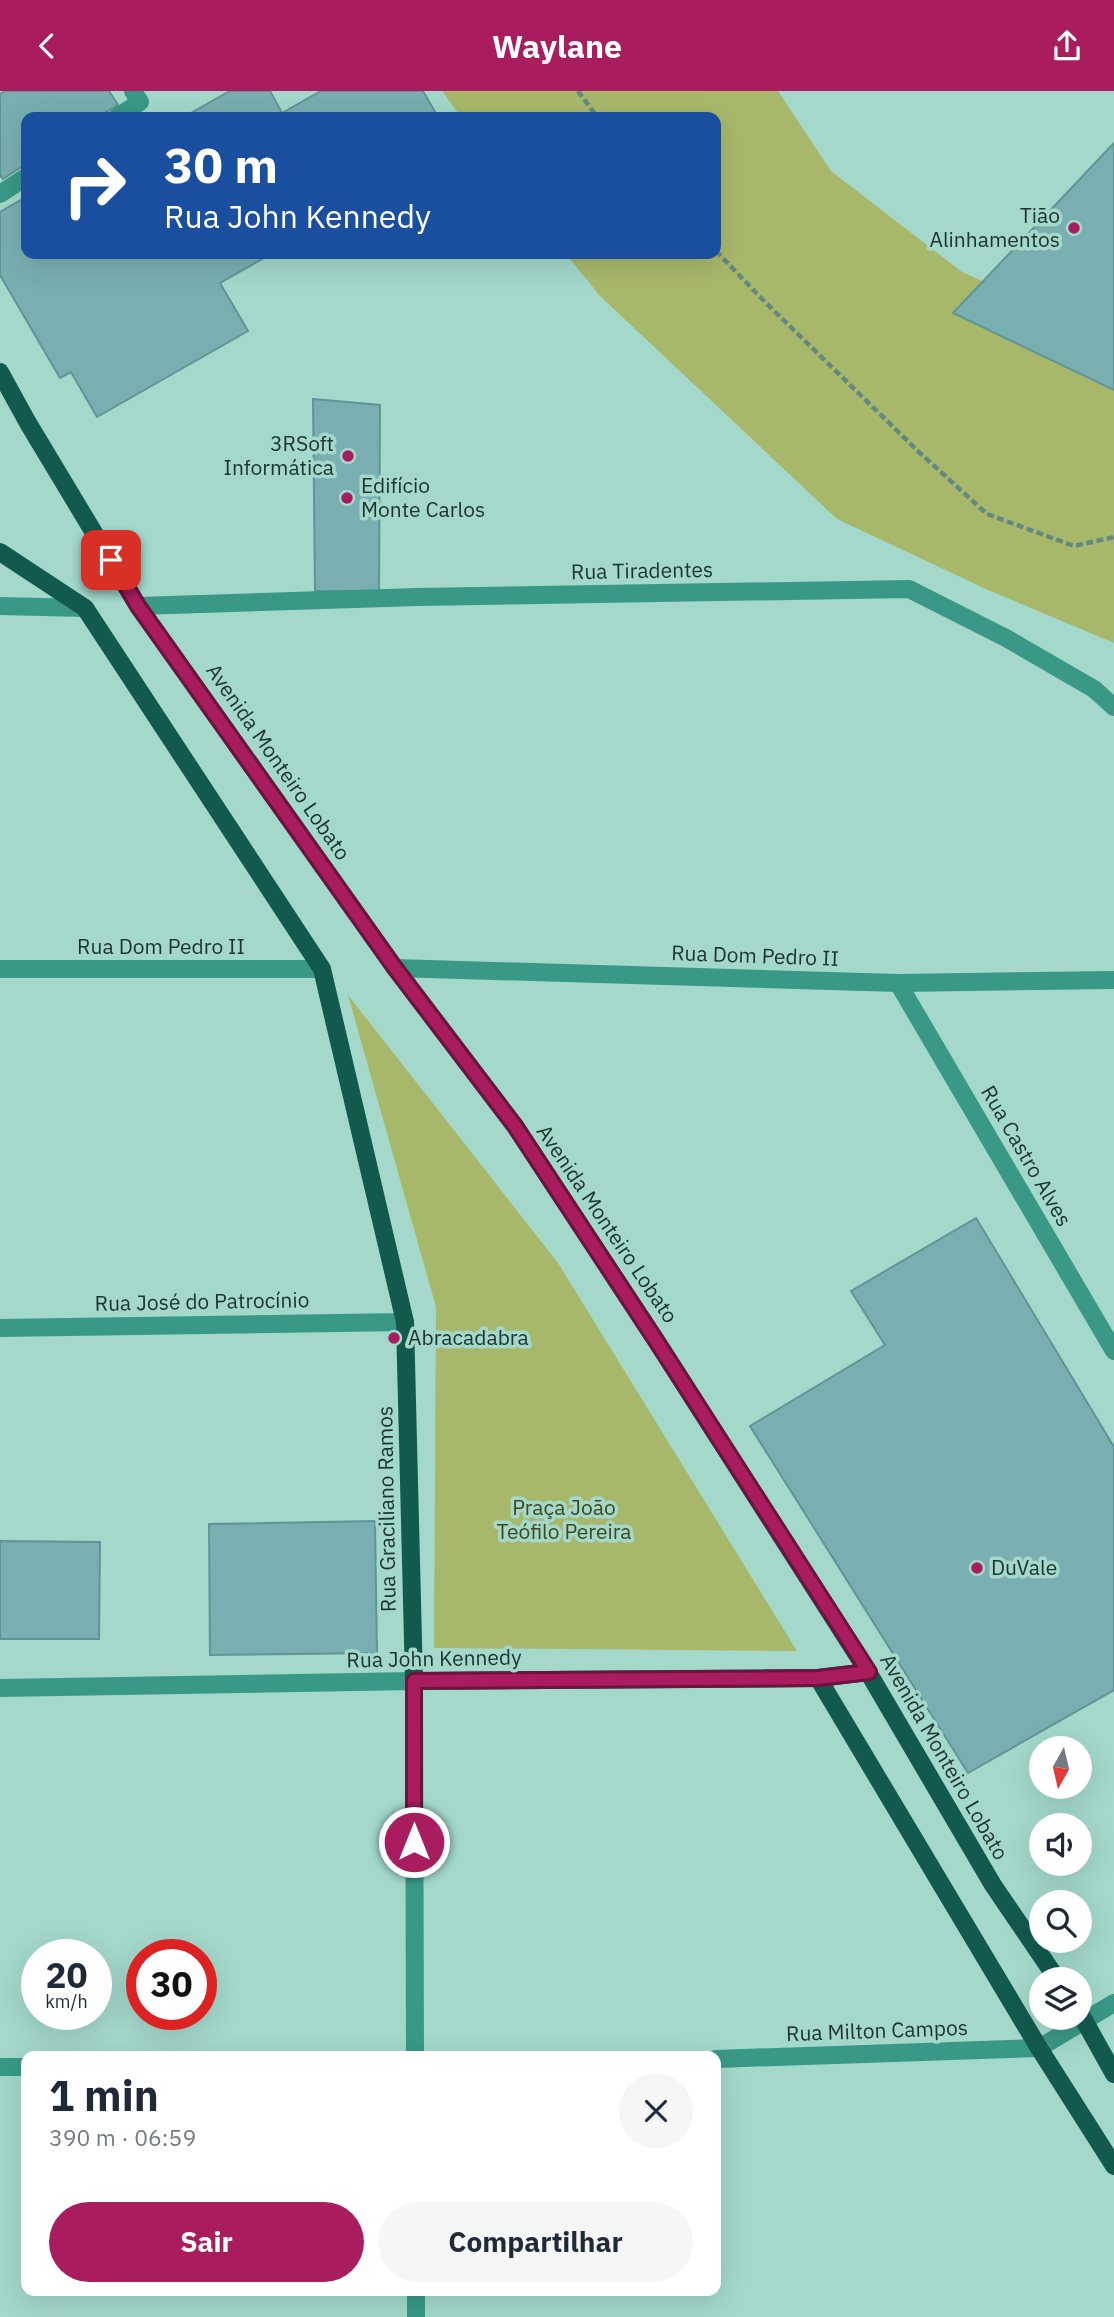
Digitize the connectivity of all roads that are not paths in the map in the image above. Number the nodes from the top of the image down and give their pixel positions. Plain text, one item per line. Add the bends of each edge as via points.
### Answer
1 (133, 91) edge
2 (125, 112) edge
3 (21, 180) edge
4 (0, 194) edge
5 (0, 372) edge
6 (0, 552) edge
7 (0, 606) edge
8 (138, 606) junction
9 (85, 608) junction
10 (1114, 707) edge
11 (395, 968) junction
12 (0, 969) edge
13 (323, 969) junction
14 (1114, 980) edge
15 (898, 983) junction
16 (405, 1322) junction
17 (0, 1328) edge
18 (1114, 1351) edge
19 (869, 1672) junction
20 (818, 1678) junction
21 (414, 1681) junction
22 (0, 1688) edge
23 (1049, 1967) edge
24 (1114, 2003) edge
25 (1092, 2013) edge
26 (1064, 2030) edge
27 (1089, 2030) edge
28 (1039, 2048) junction
29 (415, 2051) edge
30 (721, 2059) edge
31 (0, 2067) edge
32 (21, 2067) edge
33 (1114, 2074) edge
34 (1114, 2166) edge
35 (416, 2296) edge
36 (416, 2317) edge

1 - 2 street via 140,102
3 - 4 street
5 - 8 main road, Avenida Monteiro Lobato
6 - 9 main road
7 - 9 street
8 - 10 street, Rua Tiradentes via 909,589 1006,638 1094,689
8 - 11 main road, Avenida Monteiro Lobato
9 - 13 main road
11 - 15 street, Rua Dom Pedro II
11 - 19 main road, Avenida Monteiro Lobato via 515,1126
12 - 13 street, Rua Dom Pedro II
13 - 16 main road, Rua Graciliano Ramos
14 - 15 street, Rua Dom Pedro II
15 - 18 street, Rua Castro Alves
16 - 17 street, Rua José do Patrocínio
16 - 21 main road, Rua Graciliano Ramos
19 - 20 main road, Rua John Kennedy
19 - 23 main road, Avenida Monteiro Lobato via 993,1885
20 - 21 main road, Rua John Kennedy
20 - 28 main road
21 - 22 street, Rua John Kennedy
21 - 29 street, Rua Graciliano Ramos
24 - 25 street
26 - 28 street
27 - 33 main road
28 - 30 street, Rua Milton Campos
28 - 34 main road
31 - 32 street
35 - 36 street

